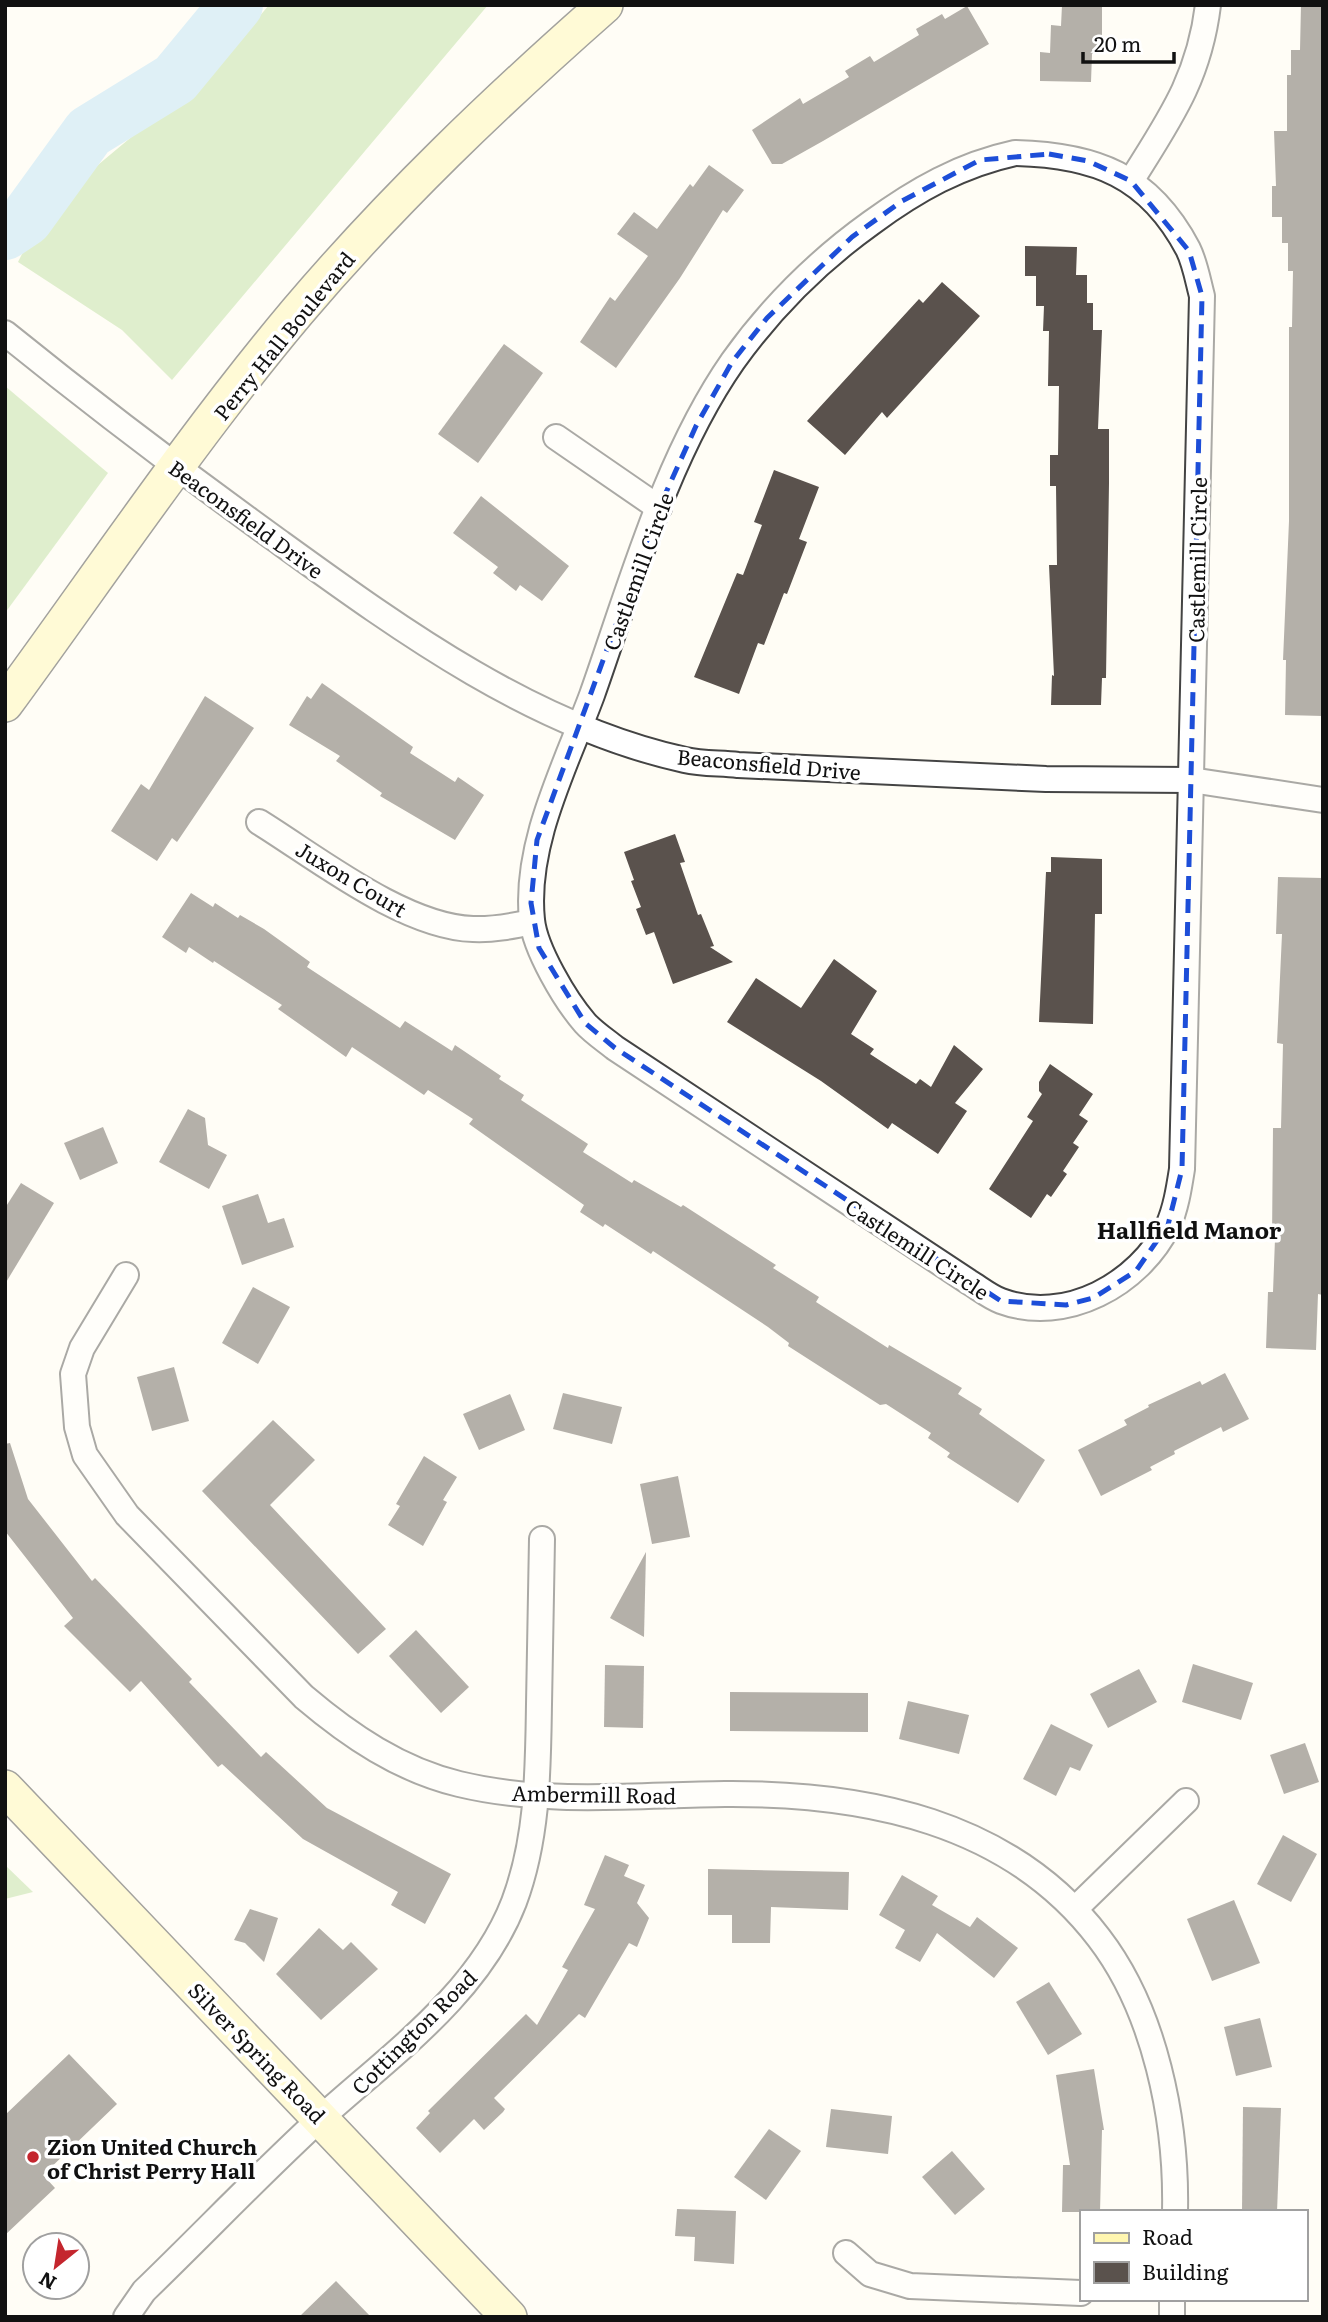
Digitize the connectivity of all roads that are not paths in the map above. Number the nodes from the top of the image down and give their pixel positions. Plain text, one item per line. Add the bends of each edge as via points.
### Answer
1 (605, 5) edge
2 (1208, 5) edge
3 (1131, 181) junction
4 (5, 333) edge
5 (556, 437) dead end
6 (177, 468) junction
7 (659, 508) junction
8 (5, 704) edge
9 (581, 724) junction
10 (1191, 780) junction
11 (1323, 800) edge
12 (259, 822) dead end
13 (532, 922) junction
14 (126, 1275) dead end
15 (542, 1539) dead end
16 (5, 1788) edge
17 (537, 1797) junction
18 (1186, 1801) dead end
19 (1076, 1908) junction
20 (321, 2118) junction
21 (1175, 2210) edge
22 (846, 2253) dead end
23 (1080, 2293) edge
24 (126, 2317) edge
25 (509, 2317) edge

1 - 6 main road, Perry Hall Boulevard via 525,76 380,219 296,313
2 - 3 street via 1194,72
3 - 7 street, Castlemill Circle via 1088,161 1015,153 948,173 902,201 824,261 767,318 732,362 696,426
3 - 10 street, Castlemill Circle via 1162,212 1189,251 1202,296
4 - 6 street, Beaconsfield Drive
5 - 7 street
6 - 8 main road, Perry Hall Boulevard
6 - 9 street, Beaconsfield Drive via 427,646 501,689
7 - 9 street, Castlemill Circle
9 - 10 street, Beaconsfield Drive via 687,761 1005,777
9 - 13 street, Castlemill Circle via 537,840
10 - 11 street, Beaconsfield Drive
10 - 13 street, Castlemill Circle via 1182,1169 1176,1201 1168,1225 1136,1271 1093,1298 1066,1305 1001,1301 615,1048 585,1023 568,998 539,948
12 - 13 street, Juxon Court via 401,911 472,929
14 - 17 street, Ambermill Road via 82,1348 74,1374 74,1402 85,1455 127,1515 304,1697 347,1732 399,1762 438,1777
15 - 17 street, Cottington Road
16 - 20 main road, Silver Spring Road
17 - 19 street, Ambermill Road via 728,1794 811,1798 891,1810 978,1838 1023,1864
17 - 20 street, Cottington Road via 514,1901 489,1954 440,2010
18 - 19 street
19 - 21 street, Ambermill Road via 1111,1954 1151,2037 1171,2144
20 - 24 street, Cottington Road via 144,2291
20 - 25 main road, Silver Spring Road
22 - 23 street via 860,2269 910,2286

